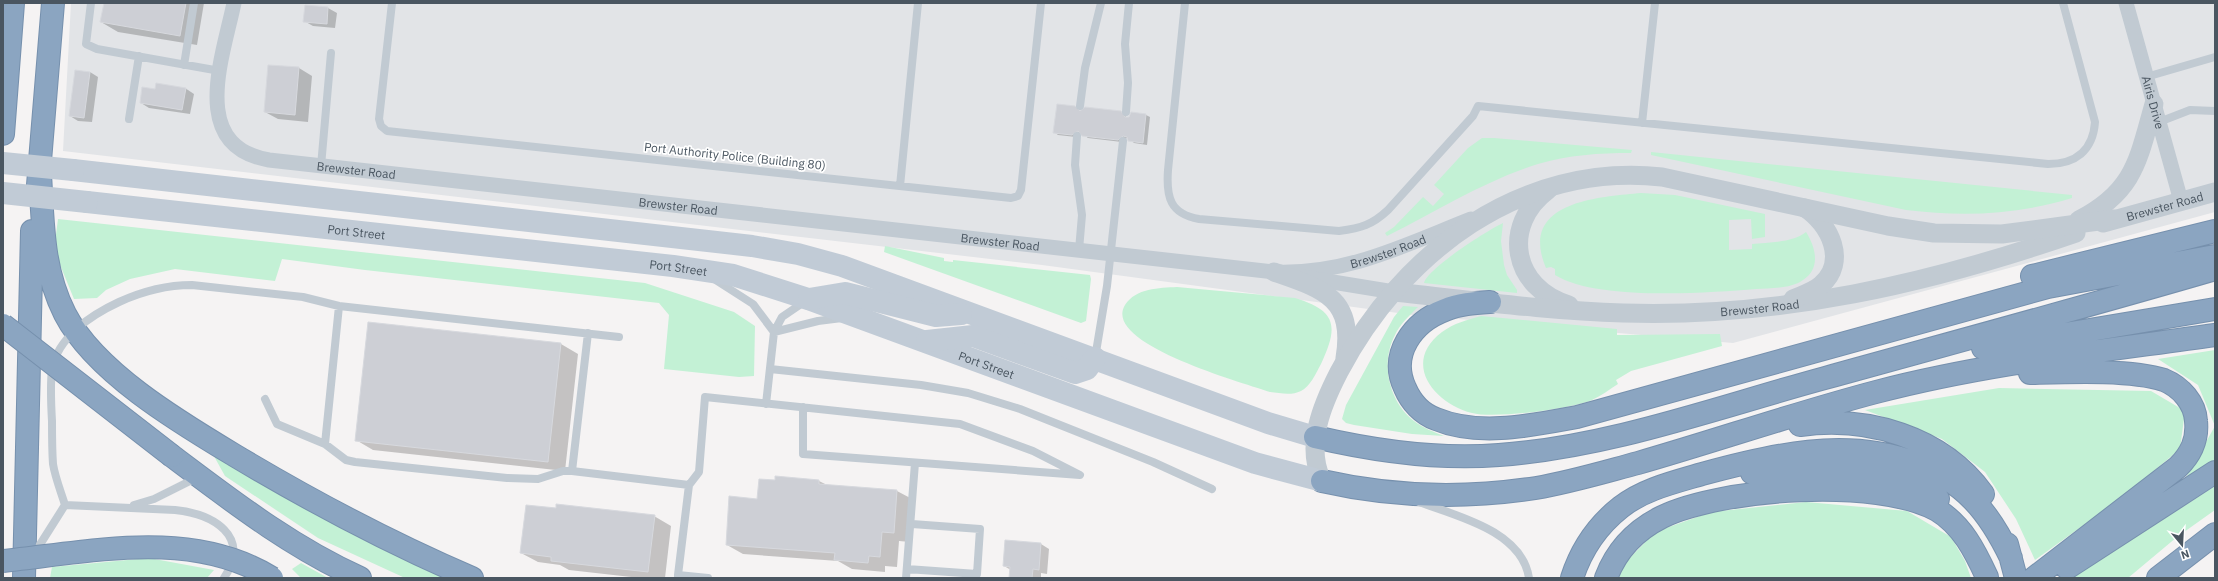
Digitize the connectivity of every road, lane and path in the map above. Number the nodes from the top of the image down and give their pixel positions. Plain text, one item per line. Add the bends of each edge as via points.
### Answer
1 (13, 3) edge
2 (53, 3) edge
3 (92, 3) edge
4 (194, 3) edge
5 (234, 3) edge
6 (392, 3) edge
7 (918, 3) edge
8 (1041, 3) edge
9 (1101, 3) edge
10 (1129, 3) edge
11 (1186, 3) edge
12 (1655, 3) edge
13 (2063, 3) edge
14 (2126, 3) edge
15 (331, 53) dead end
16 (139, 56) junction
17 (2215, 57) edge
18 (184, 65) junction
19 (220, 71) junction
20 (2146, 77) junction
21 (1080, 106) dead end
22 (2215, 111) edge
23 (1126, 112) dead end
24 (2156, 113) junction
25 (129, 119) dead end
26 (1642, 123) junction
27 (3, 134) edge
28 (1077, 136) dead end
29 (1123, 141) dead end
30 (3, 163) edge
31 (321, 166) junction
32 (40, 174) junction
33 (1555, 185) junction
34 (900, 186) junction
35 (2215, 192) edge
36 (3, 193) edge
37 (2181, 201) junction
38 (1804, 207) junction
39 (1498, 208) junction
40 (2114, 219) junction
41 (2068, 226) junction
42 (2215, 231) edge
43 (1079, 250) junction
44 (1110, 254) junction
45 (2215, 256) edge
46 (698, 269) junction
47 (2215, 269) edge
48 (1274, 272) junction
49 (1394, 292) junction
50 (808, 299) junction
51 (1490, 302) junction
52 (339, 306) junction
53 (1772, 308) junction
54 (2215, 309) edge
55 (1593, 312) junction
56 (971, 313) junction
57 (856, 316) junction
58 (3, 325) edge
59 (75, 330) junction
60 (588, 332) junction
61 (774, 332) junction
62 (2215, 335) edge
63 (619, 337) dead end
64 (923, 341) junction
65 (1095, 358) junction
66 (1344, 363) junction
67 (770, 369) junction
68 (1733, 374) junction
69 (1817, 380) junction
70 (1908, 385) junction
71 (265, 399) dead end
72 (766, 404) junction
73 (803, 407) junction
74 (1315, 437) junction
75 (325, 444) junction
76 (1703, 445) junction
77 (914, 462) junction
78 (572, 471) junction
79 (2215, 472) edge
80 (199, 476) junction
81 (1322, 481) junction
82 (689, 484) junction
83 (1212, 489) dead end
84 (1656, 489) junction
85 (1393, 493) junction
86 (65, 505) junction
87 (130, 507) junction
88 (912, 524) junction
89 (2215, 534) edge
90 (2215, 540) edge
91 (3, 561) edge
92 (2014, 568) edge
93 (907, 569) junction
94 (2165, 572) edge
95 (24, 574) edge
96 (678, 577) edge
97 (1987, 577) edge
98 (224, 578) edge
99 (272, 578) edge
100 (360, 578) edge
101 (472, 578) edge
102 (708, 578) edge
103 (906, 578) edge
104 (1529, 578) edge
105 (1572, 578) edge
106 (1606, 578) edge
107 (2034, 578) edge
108 (2052, 578) edge

1 - 27 highway
2 - 32 highway
3 - 16 lane via 86,44 97,49
4 - 18 lane
5 - 19 street, Brewster Road
6 - 34 lane, Port Authority Police (Building 80) via 379,119 380,126 387,131
7 - 34 lane
8 - 34 lane, Port Authority Police (Building 80) via 1021,190 1018,196 1011,198
9 - 21 lane via 1085,68
10 - 23 lane via 1125,44 1128,83
11 - 26 lane via 1167,183 1172,203 1178,211 1188,217 1339,231 1359,228 1376,221 1388,210 1473,116 1478,106
12 - 26 lane
13 - 26 lane via 2095,122 2089,143 2072,161 2048,164
14 - 20 street, Airis Drive
15 - 31 lane
16 - 18 lane
16 - 25 lane
17 - 20 lane
18 - 19 lane
19 - 31 street, Brewster Road via 217,101 219,119 237,148 257,158
20 - 24 street, Airis Drive
22 - 24 lane
24 - 37 street, Airis Drive
24 - 41 street via 2136,164 2125,184 2107,204
28 - 43 lane via 1075,165 1082,216
29 - 44 lane
30 - 56 main road, bridge via 775,250 842,266
31 - 43 street, Brewster Road
32 - 59 highway via 43,238 48,267 57,296
32 - 95 highway via 33,209 30,268
33 - 38 street, Brewster Road via 1600,176 1646,175 1677,179
33 - 39 street, Brewster Road
33 - 55 street via 1534,203 1523,223 1519,245 1522,265 1538,290 1554,300
35 - 37 street, Brewster Road
36 - 46 main road, Port Street, bridge
37 - 40 street, Brewster Road
38 - 41 street, Brewster Road via 1888,226 1934,233 2002,234
38 - 53 street via 1819,219 1831,238 1834,256 1831,273 1820,286
39 - 48 street, Brewster Road via 1361,262 1311,271
39 - 49 street, Brewster Road via 1444,243
40 - 41 street, Brewster Road
40 - 53 street, Brewster Road via 2030,248 1894,286 1850,296
42 - 68 highway via 2031,276 1914,312
43 - 44 street, Brewster Road
44 - 48 street, Brewster Road
44 - 65 lane
45 - 68 highway via 2048,287
46 - 50 main road, Port Street via 733,275
46 - 61 lane via 753,304
47 - 69 highway
48 - 49 street, Brewster Road
48 - 66 street via 1318,290 1338,305 1346,323 1347,346
49 - 51 street, Brewster Road
49 - 66 street, Brewster Road
50 - 56 main road via 844,293 936,316
50 - 57 main road, Port Street
50 - 61 lane via 782,317
51 - 55 street, Brewster Road
51 - 68 highway via 1466,304 1437,313 1418,327 1404,343 1400,365 1403,384 1419,408 1435,419 1456,425 1478,427 1556,421 1599,412
52 - 59 lane via 303,297 175,285 154,288 131,296 98,312
52 - 60 lane
52 - 75 lane
53 - 55 street, Brewster Road via 1707,312
54 - 69 highway via 1954,353
56 - 65 main road
57 - 61 lane via 818,321
57 - 64 main road, Port Street
58 - 80 highway, bridge
59 - 86 lane via 58,355 53,368 51,394 53,465
59 - 101 highway via 94,353 131,386 207,438 330,510 404,548
60 - 63 lane
60 - 78 lane
61 - 67 lane
62 - 70 highway via 2030,361
64 - 65 main road via 973,336 1075,373 1087,369
64 - 81 main road, Port Street via 1255,463
65 - 74 main road via 1268,423
66 - 74 street, Brewster Road via 1328,396
67 - 72 lane
67 - 83 lane via 921,385 968,393 1028,412
69 - 74 highway via 1618,435 1523,453 1464,456 1401,453
70 - 76 highway via 1848,400
70 - 107 highway via 1998,374 2089,372 2164,380 2182,391 2188,399 2196,416 2197,435 2185,459
71 - 75 lane via 277,424
72 - 73 lane
72 - 82 lane via 705,397 700,472
73 - 77 lane via 803,454
73 - 77 lane via 960,424 1033,451 1080,475
74 - 81 street, Brewster Road via 1315,461
75 - 78 lane via 346,460 355,462 507,478 538,479 563,471
76 - 85 highway via 1584,478 1536,488 1464,494
76 - 92 highway via 1789,427 1832,422 1876,427 1907,437 1952,461 1975,482 1998,522
77 - 88 lane
78 - 82 lane
79 - 108 highway
80 - 87 lane via 154,499
80 - 100 highway via 288,540 325,562
81 - 85 highway
82 - 96 lane
84 - 92 highway via 1721,469 1798,453 1834,450 1883,454 1933,471 1971,496 1993,524
84 - 97 highway via 1716,477 1792,471 1849,471 1896,479 1930,493 1954,513 1974,542
84 - 105 highway via 1632,499 1610,517 1584,550
85 - 104 lane via 1479,525 1510,542 1524,560
86 - 87 lane
86 - 95 lane
87 - 98 lane via 189,511 219,524 231,538 233,546 233,554
88 - 93 lane
88 - 93 lane via 980,529 977,574
89 - 94 highway
90 - 94 highway
91 - 99 highway, bridge via 130,548 173,548 216,555
93 - 103 lane
96 - 102 lane
97 - 106 highway via 1963,534 1947,517 1937,511 1914,501 1886,494 1827,490 1749,496 1673,512 1650,524 1630,539

